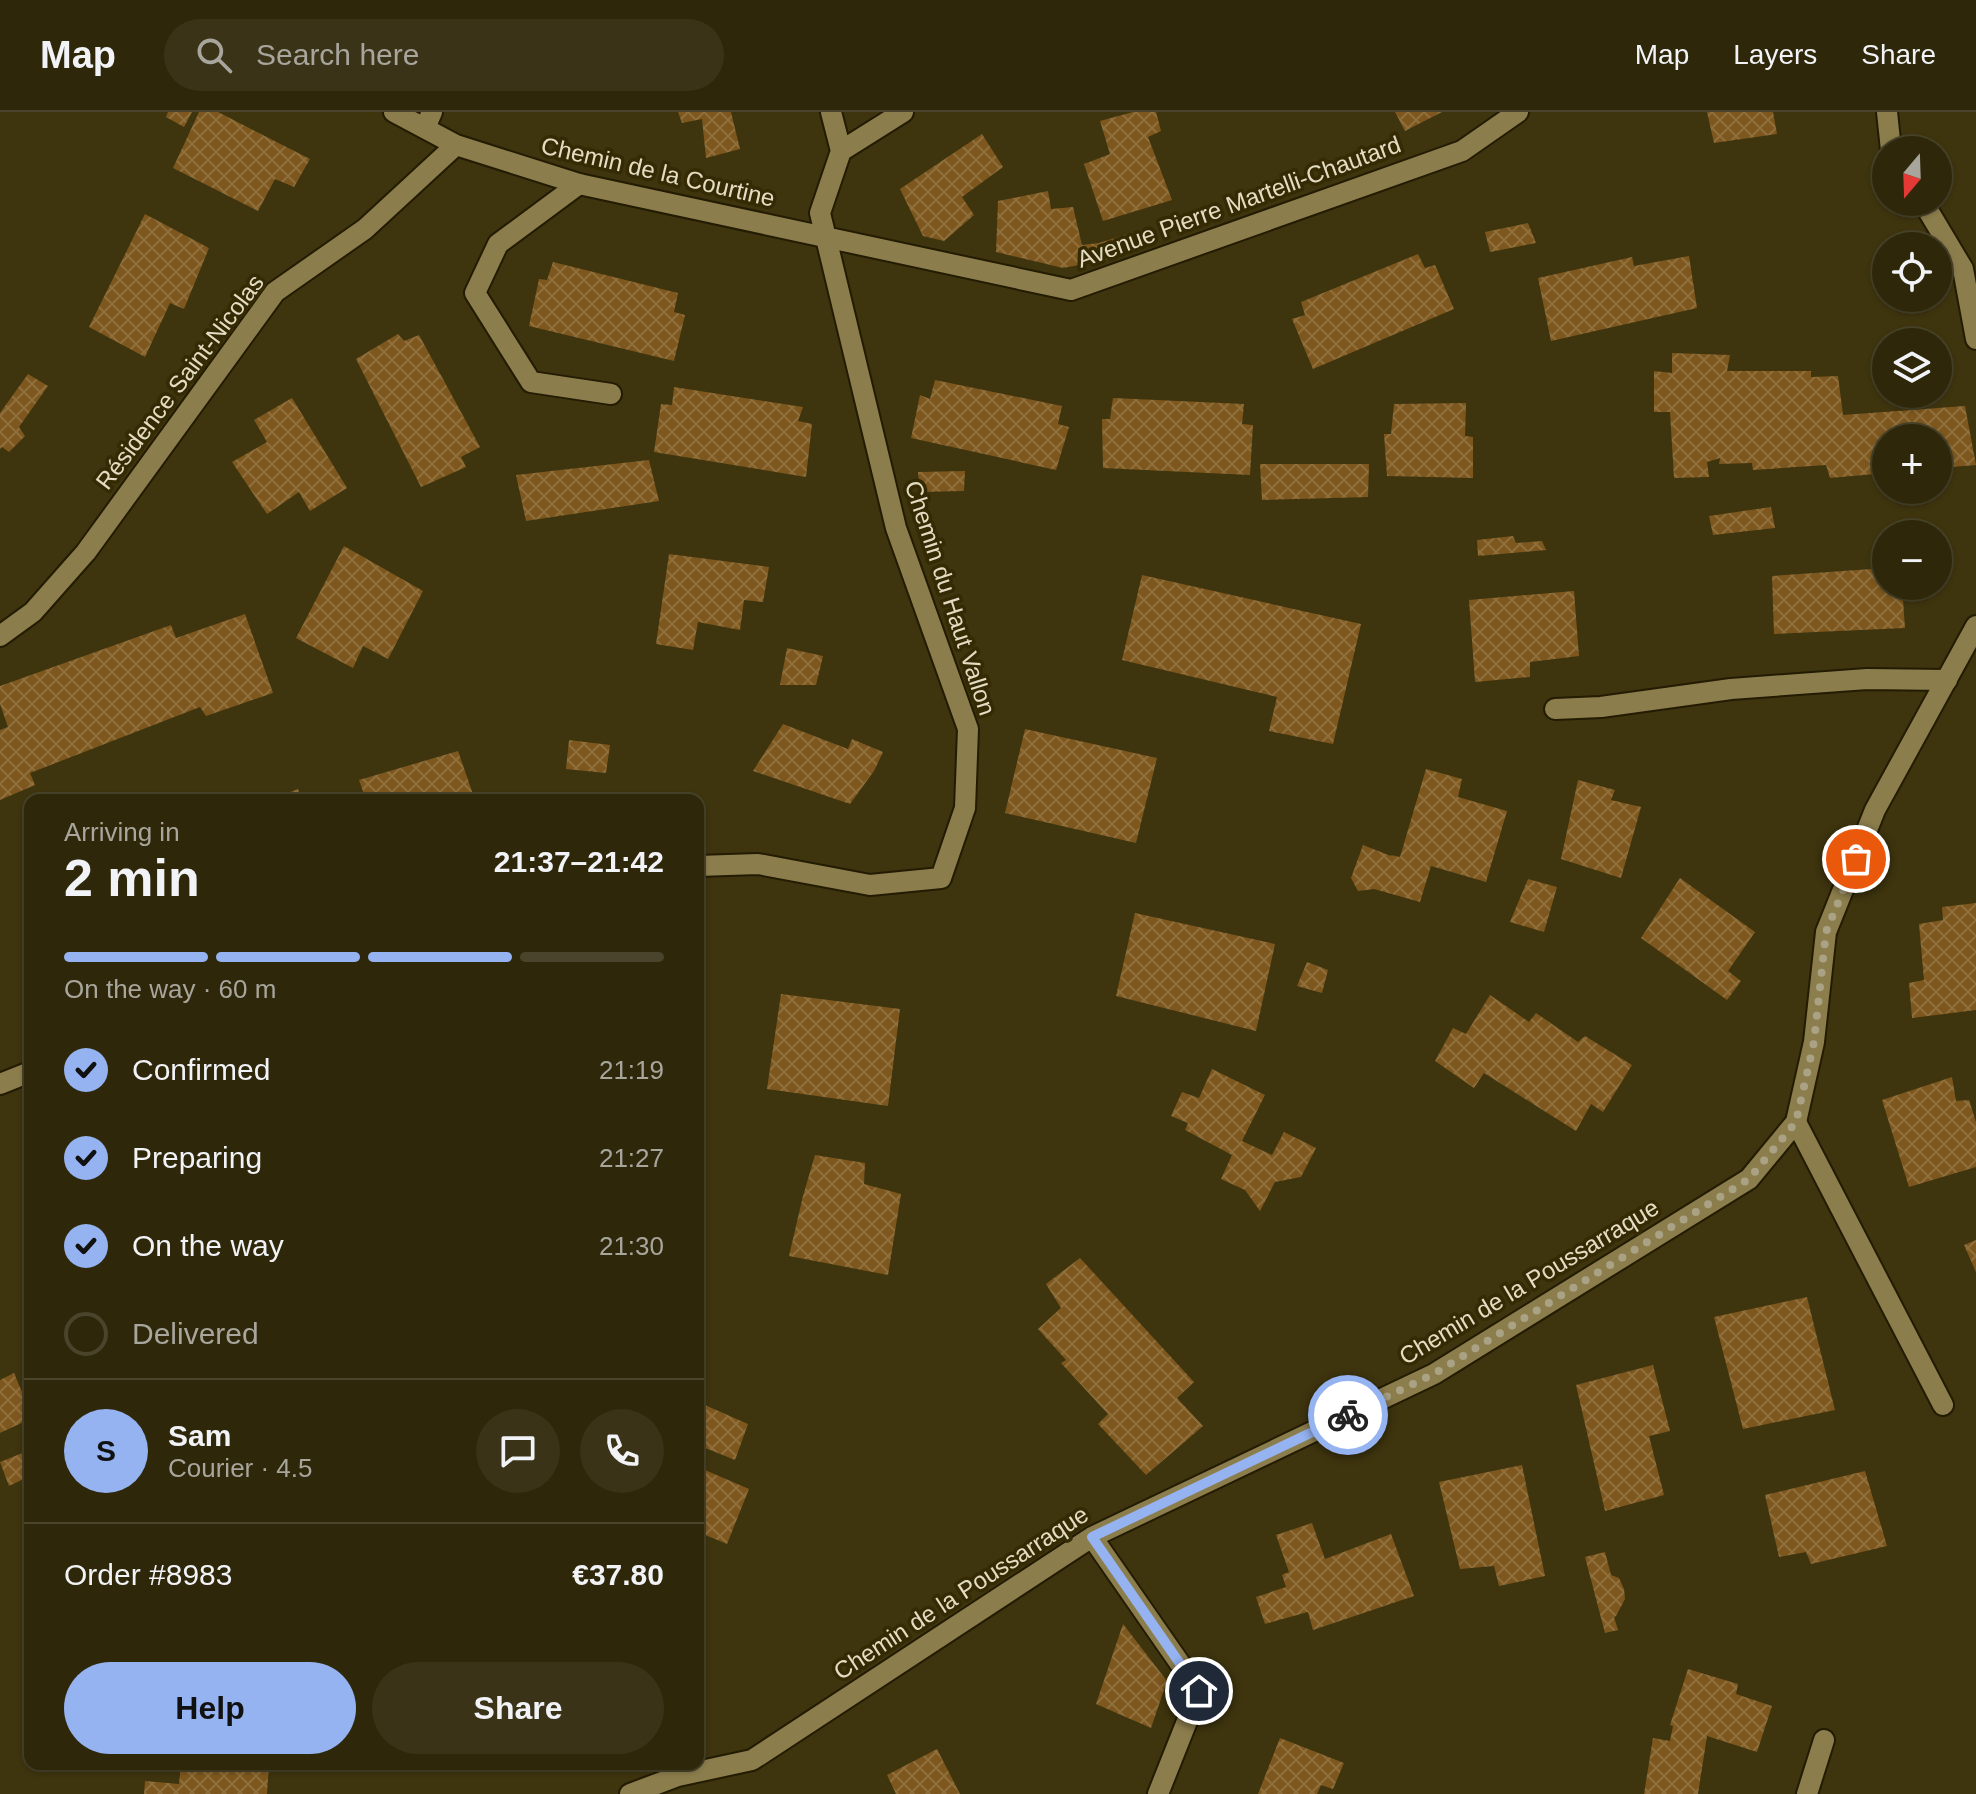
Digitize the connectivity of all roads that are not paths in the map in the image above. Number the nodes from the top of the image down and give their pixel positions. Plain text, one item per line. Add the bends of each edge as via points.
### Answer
1 (394, 112) edge
2 (831, 112) edge
3 (903, 112) edge
4 (1518, 112) edge
5 (1887, 112) edge
6 (428, 120) edge
7 (1890, 136) edge
8 (456, 145) junction
9 (841, 151) junction
10 (579, 184) junction
11 (1931, 216) edge
12 (825, 236) junction
13 (1976, 339) edge
14 (611, 394) dead end
15 (1976, 626) edge
16 (0, 636) edge
17 (1947, 680) junction
18 (1555, 709) dead end
19 (704, 866) edge
20 (24, 1074) edge
21 (0, 1084) edge
22 (1796, 1122) junction
23 (1943, 1405) dead end
24 (1092, 1537) junction
25 (1824, 1740) dead end
26 (630, 1794) edge
27 (1158, 1794) edge
28 (1807, 1794) edge

1 - 6 street, Chemin de la Courtine
2 - 9 street
3 - 9 street
4 - 12 street, Avenue Pierre Martelli-Chautard via 1462,151 1071,290
5 - 7 street
6 - 8 street, Chemin de la Courtine
8 - 10 street, Chemin de la Courtine
8 - 16 street, Résidence Saint-Nicolas via 365,229 275,292 86,552 33,612
9 - 12 street via 820,213
10 - 12 street, Chemin de la Courtine
10 - 14 street via 498,244 475,293 531,382
11 - 13 street via 1963,269
12 - 19 street, Chemin du Haut Vallon via 896,528 968,729 965,808 941,878 870,885 758,864
15 - 17 street, Chemin de la Poussarraque
17 - 18 street via 1867,679 1731,689
17 - 22 street, Chemin de la Poussarraque via 1875,810 1826,932 1814,1042
20 - 21 street
22 - 23 street
22 - 24 street, Chemin de la Poussarraque via 1749,1179 1434,1374
24 - 26 street, Chemin de la Poussarraque via 752,1760 678,1776
24 - 27 street via 1199,1691
25 - 28 street

